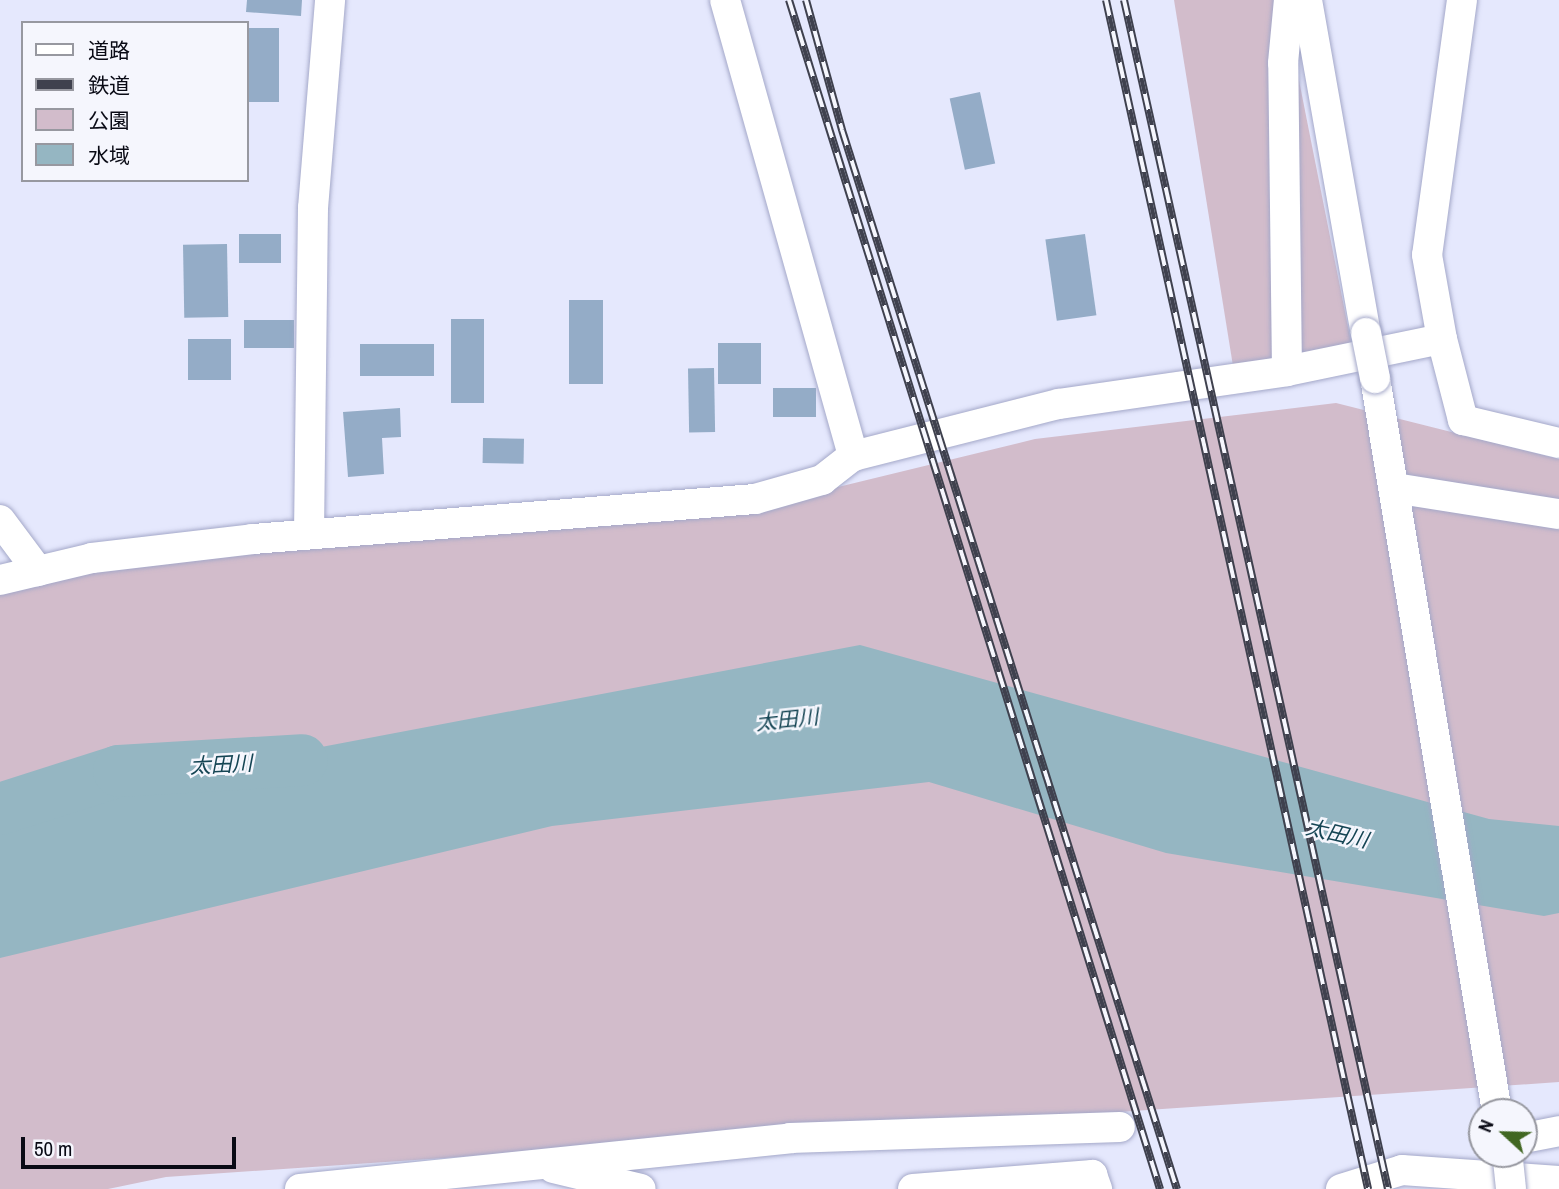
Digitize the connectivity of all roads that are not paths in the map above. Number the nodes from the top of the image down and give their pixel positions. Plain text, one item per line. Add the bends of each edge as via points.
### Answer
1 (330, 0) edge
2 (725, 0) edge
3 (1289, 0) edge
4 (1307, 0) edge
5 (1462, 0) edge
6 (1442, 339) junction
7 (1287, 370) junction
8 (1559, 443) edge
9 (853, 456) junction
10 (1395, 494) junction
11 (1559, 514) edge
12 (0, 520) edge
13 (310, 534) junction
14 (38, 571) junction
15 (0, 580) edge
16 (1494, 1098) edge
17 (1121, 1127) dead end
18 (1559, 1131) edge
19 (1538, 1144) edge
20 (533, 1163) junction
21 (1559, 1181) edge
22 (300, 1189) edge
23 (641, 1189) edge
24 (913, 1189) edge
25 (1097, 1189) edge
26 (1341, 1189) edge

1 - 13 street via 313,208
2 - 9 street
3 - 7 street via 1283,62
4 - 10 street, bridge
5 - 6 street via 1427,255
6 - 7 street
6 - 8 street via 1463,420
7 - 9 street via 1059,404
9 - 13 street via 822,480 755,499
10 - 11 street
10 - 16 street
12 - 14 street
13 - 14 street via 92,558
14 - 15 street
17 - 20 street via 790,1138
18 - 19 street
20 - 22 street
20 - 23 street
21 - 26 street via 1402,1170
24 - 25 street via 1092,1175

